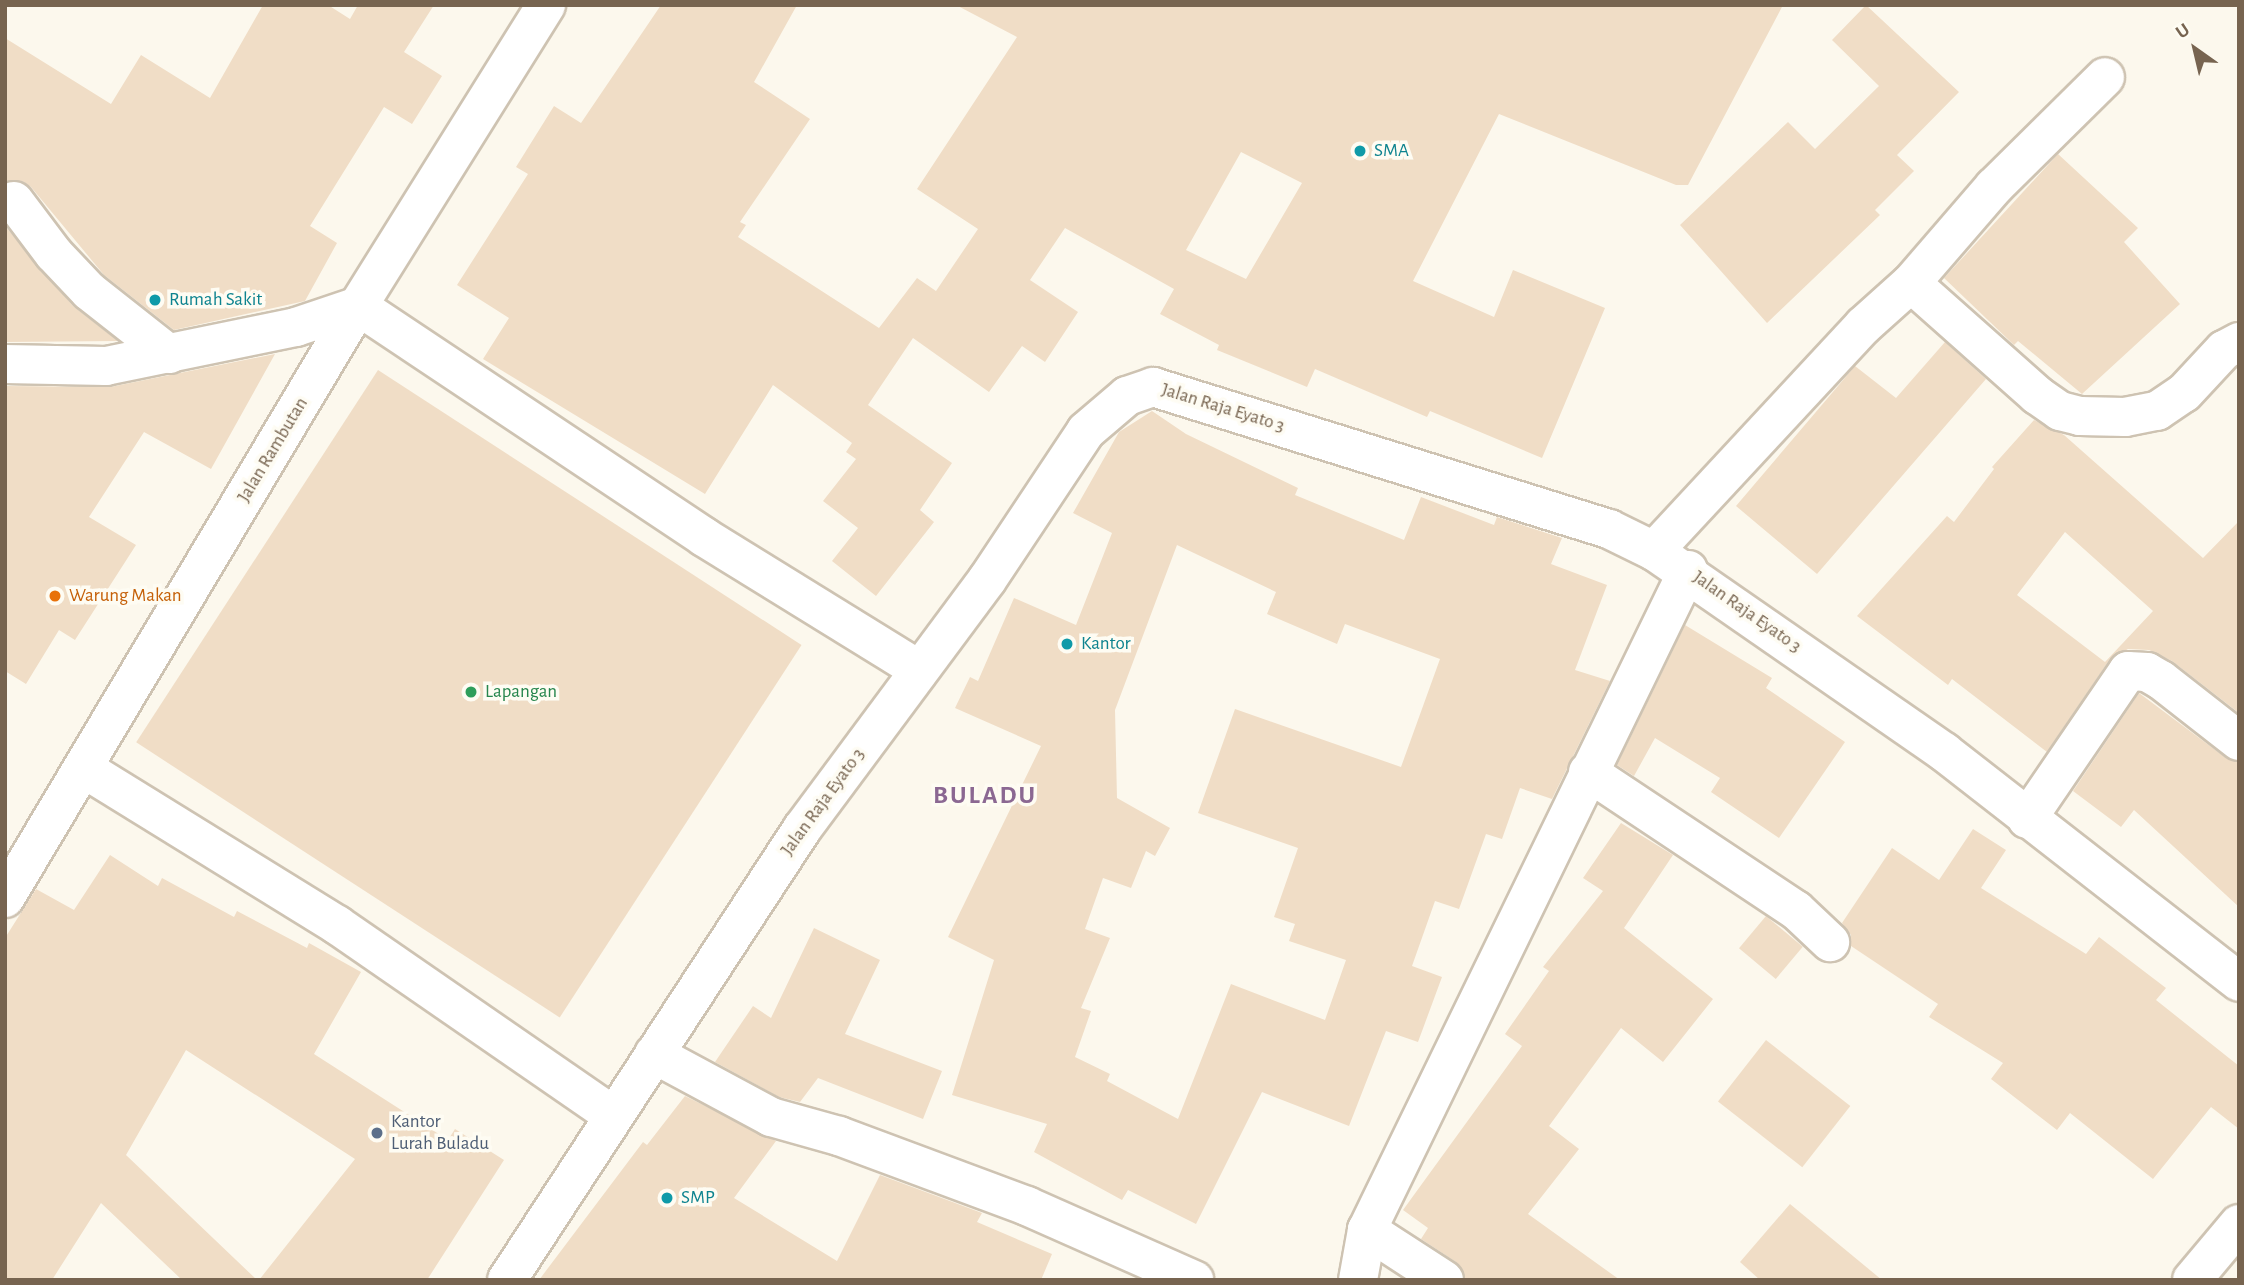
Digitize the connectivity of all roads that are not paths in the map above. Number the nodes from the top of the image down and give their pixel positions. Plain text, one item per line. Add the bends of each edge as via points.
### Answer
1 (546, 5) edge
2 (2105, 77) dead end
3 (14, 201) dead end
4 (1911, 283) junction
5 (358, 306) junction
6 (2239, 342) edge
7 (169, 354) junction
8 (5, 364) edge
9 (1654, 551) junction
10 (1688, 570) junction
11 (919, 670) junction
12 (2239, 741) edge
13 (83, 768) junction
14 (1588, 772) junction
15 (2027, 819) junction
16 (5, 898) edge
17 (1830, 942) dead end
18 (2239, 982) edge
19 (654, 1054) junction
20 (614, 1116) junction
21 (2239, 1224) edge
22 (1367, 1230) junction
23 (507, 1280) edge
24 (1194, 1280) edge
25 (1358, 1280) edge
26 (1444, 1280) edge
27 (2192, 1280) edge

1 - 5 street, Jalan Rambutan
2 - 4 street via 1994,187
3 - 7 street via 89,291
4 - 6 street via 2038,394 2060,411 2080,416 2125,417 2157,411 2184,393 2224,351
4 - 9 street via 1863,326
5 - 7 street via 296,327
5 - 11 street via 704,537
5 - 13 street, Jalan Rambutan
7 - 8 street via 106,366
9 - 10 street, Jalan Raja Eyato 3
9 - 11 street, Jalan Raja Eyato 3 via 1609,529 1153,387 1127,396 1086,431 987,580
10 - 14 street
10 - 15 street, Jalan Raja Eyato 3 via 1944,752
11 - 19 street, Jalan Raja Eyato 3 via 802,829
12 - 15 street via 2161,680 2147,672 2128,671
13 - 16 street, Jalan Rambutan
13 - 20 street via 337,925
14 - 17 street via 1796,909
14 - 22 street
15 - 18 street, Jalan Raja Eyato 3
19 - 20 street, Jalan Raja Eyato 3
19 - 24 street via 771,1117 839,1136 1027,1206
20 - 23 street, Jalan Raja Eyato 3
21 - 27 street
22 - 25 street
22 - 26 street

